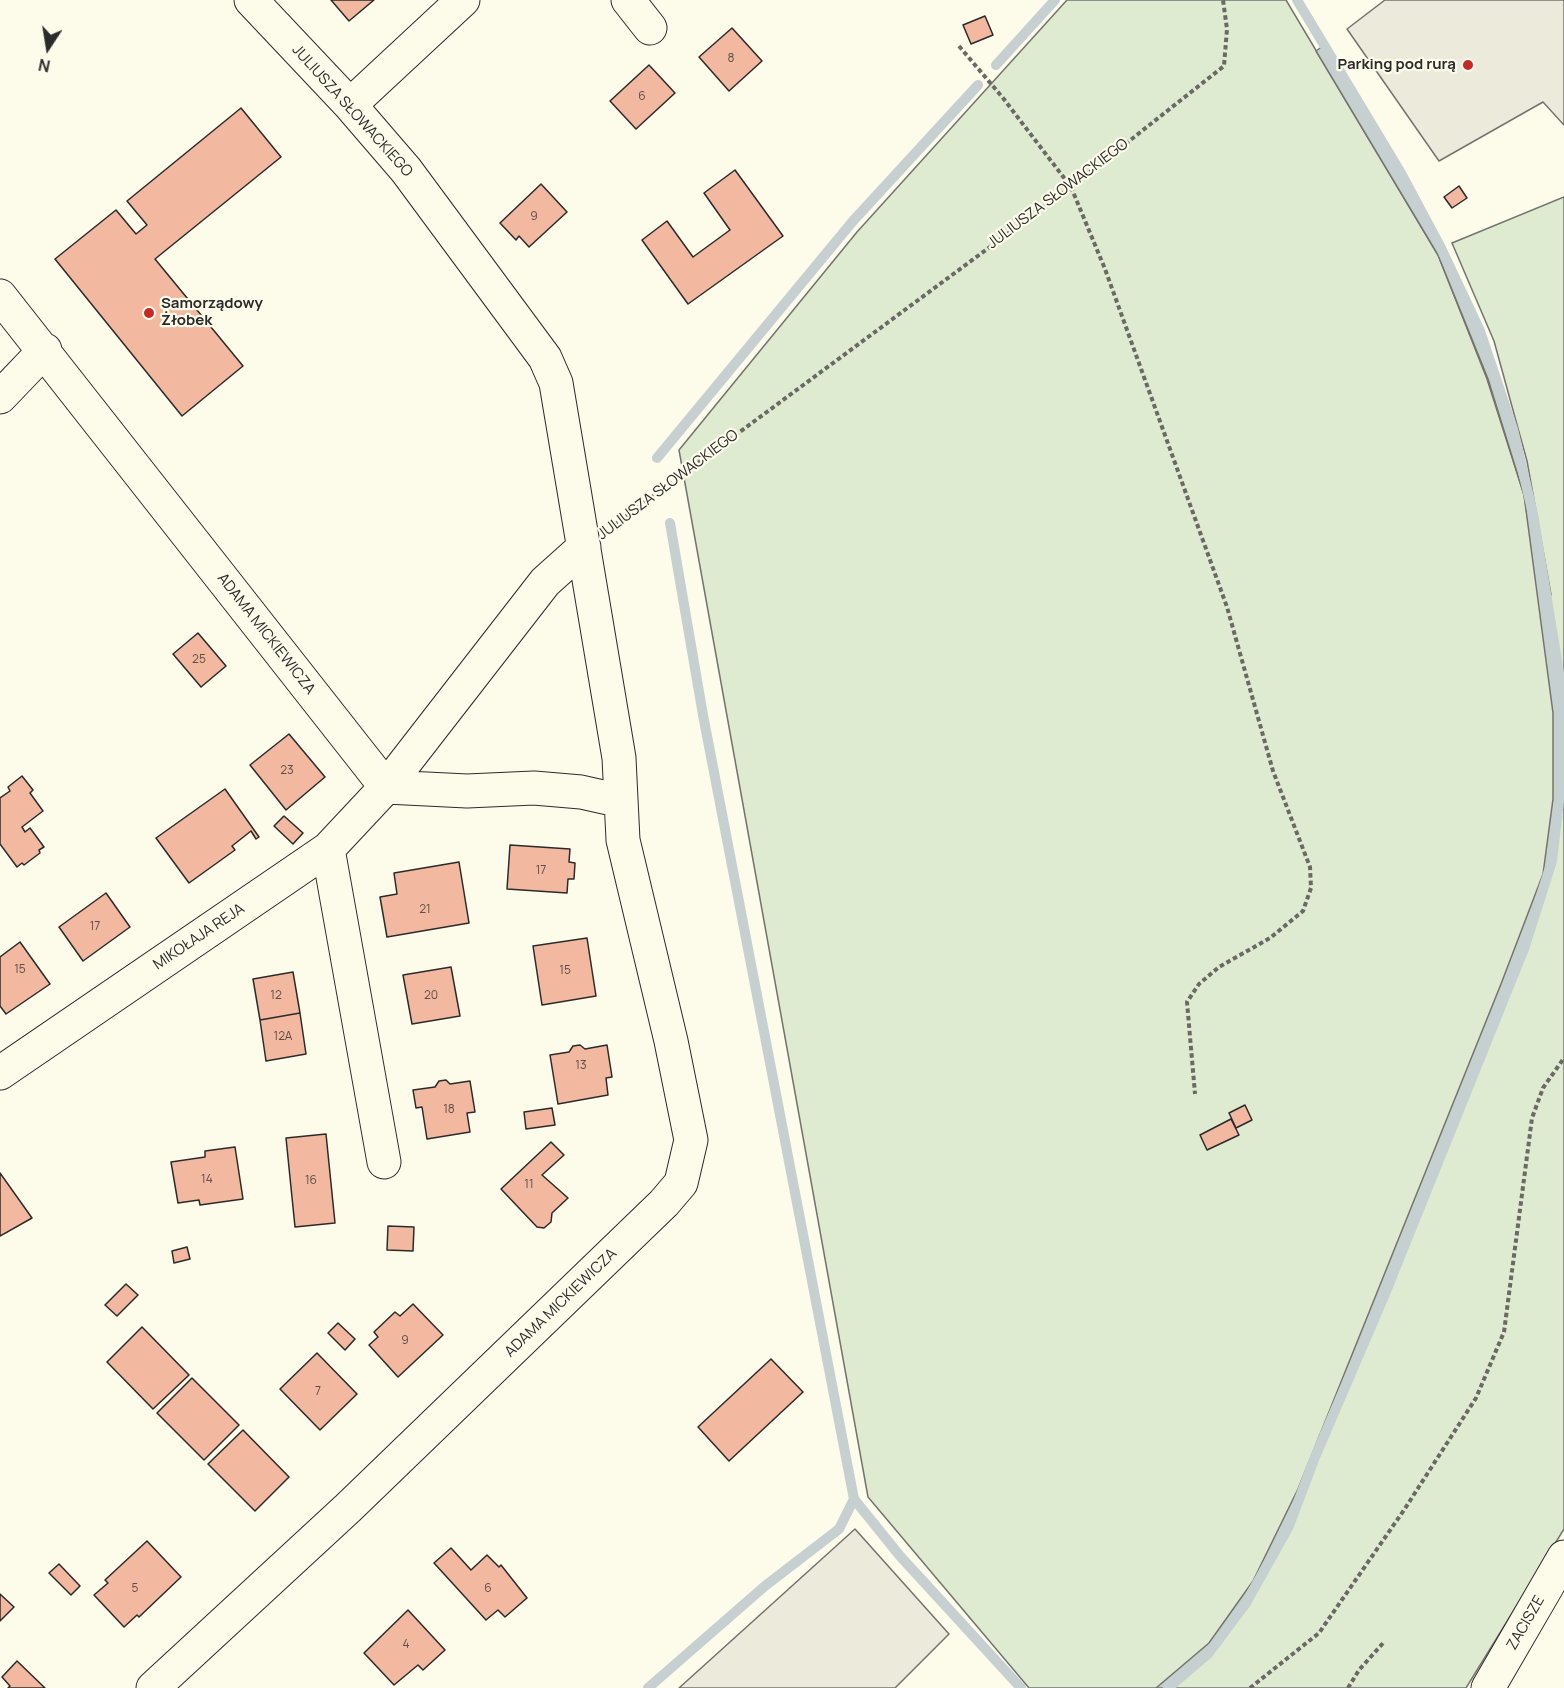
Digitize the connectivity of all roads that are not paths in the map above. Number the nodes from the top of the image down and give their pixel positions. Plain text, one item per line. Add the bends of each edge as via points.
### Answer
1 (251, 0) edge
2 (463, 0) edge
3 (628, 0) edge
4 (651, 28) dead end
5 (350, 105) junction
6 (0, 296) edge
7 (45, 350) junction
8 (0, 397) edge
9 (584, 547) junction
10 (386, 787) junction
11 (621, 801) junction
12 (328, 849) junction
13 (0, 1074) edge
14 (384, 1162) dead end
15 (1564, 1557) edge
16 (153, 1688) edge
17 (1488, 1688) edge

1 - 5 street, JULIUSZA SŁOWACKIEGO
2 - 5 street
3 - 4 street
5 - 9 street, JULIUSZA SŁOWACKIEGO via 406,170 545,358 556,383
6 - 7 street, ADAMA MICKIEWICZA
7 - 8 street
7 - 10 street, ADAMA MICKIEWICZA
9 - 10 street, MIKOŁAJA REJA via 545,582
9 - 11 street, ADAMA MICKIEWICZA via 619,758
10 - 11 street via 467,791 534,788
10 - 12 street, MIKOŁAJA REJA
11 - 16 street, ADAMA MICKIEWICZA via 623,840 691,1140 681,1183 348,1508
12 - 13 street, MIKOŁAJA REJA
12 - 14 street
15 - 17 street, ZACISZE

